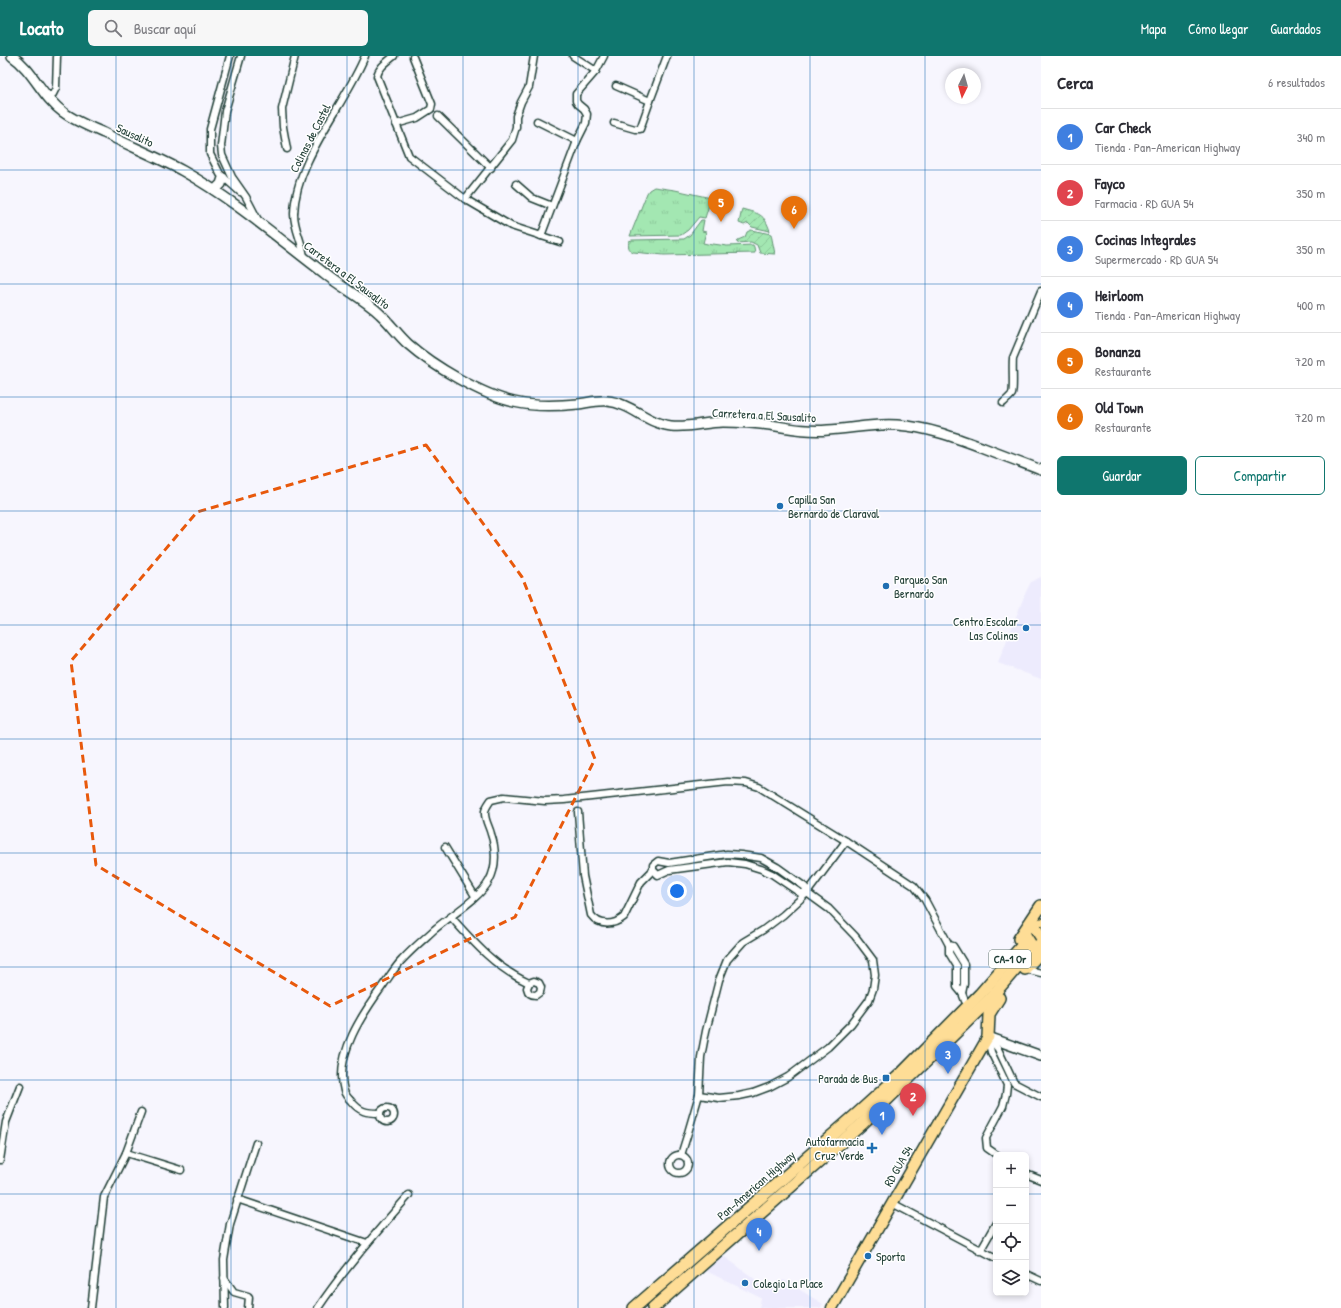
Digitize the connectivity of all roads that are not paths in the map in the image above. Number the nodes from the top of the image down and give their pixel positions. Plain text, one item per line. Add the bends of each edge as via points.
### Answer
1 (12, 56) edge
2 (57, 56) edge
3 (230, 56) edge
4 (241, 56) edge
5 (295, 56) edge
6 (365, 56) edge
7 (394, 56) edge
8 (534, 56) edge
9 (572, 56) edge
10 (604, 56) edge
11 (667, 56) edge
12 (413, 57) dead end
13 (596, 71) junction
14 (616, 86) dead end
15 (47, 98) junction
16 (650, 100) junction
17 (438, 116) dead end
18 (537, 121) dead end
19 (614, 123) dead end
20 (396, 124) junction
21 (577, 141) junction
22 (288, 149) dead end
23 (210, 154) junction
24 (222, 155) junction
25 (491, 168) junction
26 (223, 178) junction
27 (516, 184) dead end
28 (214, 190) junction
29 (246, 197) junction
30 (465, 199) junction
31 (552, 206) junction
32 (260, 222) junction
33 (541, 236) junction
34 (560, 242) dead end
35 (304, 258) junction
36 (1041, 291) edge
37 (1003, 403) dead end
38 (1041, 470) edge
39 (578, 812) dead end
40 (846, 841) junction
41 (445, 846) dead end
42 (653, 870) junction
43 (807, 893) junction
44 (475, 896) junction
45 (1041, 906) edge
46 (1041, 909) edge
47 (451, 917) junction
48 (1039, 928) edge
49 (1019, 939) junction
50 (1041, 952) edge
51 (1025, 969) junction
52 (1041, 973) edge
53 (529, 983) dead end
54 (964, 997) junction
55 (998, 998) junction
56 (974, 1024) junction
57 (988, 1037) junction
58 (1041, 1056) edge
59 (901, 1074) junction
60 (1014, 1083) junction
61 (1006, 1085) junction
62 (20, 1086) dead end
63 (699, 1095) junction
64 (1041, 1097) edge
65 (886, 1102) junction
66 (141, 1112) dead end
67 (380, 1113) dead end
68 (3, 1121) edge
69 (256, 1143) dead end
70 (993, 1152) edge
71 (126, 1153) junction
72 (681, 1155) dead end
73 (0, 1160) edge
74 (181, 1170) dead end
75 (1029, 1175) edge
76 (1041, 1180) edge
77 (409, 1195) dead end
78 (237, 1200) junction
79 (892, 1203) junction
80 (995, 1224) edge
81 (367, 1243) junction
82 (980, 1250) junction
83 (993, 1256) edge
84 (1029, 1275) edge
85 (224, 1278) junction
86 (1041, 1281) edge
87 (91, 1308) edge
88 (225, 1308) edge
89 (248, 1308) edge
90 (318, 1308) edge
91 (634, 1308) edge
92 (653, 1308) edge
93 (832, 1308) edge

1 - 15 street, Sausalito via 23,64
2 - 15 street via 56,88
3 - 23 street via 210,128
4 - 24 street via 225,111
5 - 22 street via 282,109
6 - 35 street, Colinas de Castel via 354,80 325,128 300,181 294,215
7 - 20 street via 377,76
8 - 25 street via 529,87 516,116 512,140
9 - 13 street
10 - 13 street
11 - 16 street
12 - 20 street via 432,109 417,118
13 - 21 street via 576,94 576,100 587,118
14 - 16 street
15 - 28 street, Sausalito via 64,113 82,123 179,168
16 - 19 street via 640,129
17 - 25 street
18 - 21 street
20 - 30 street via 410,156
21 - 31 street
23 - 24 street
23 - 26 street
24 - 29 street, Carretera a El Sausalito via 232,177
25 - 30 street
26 - 28 street via 220,187
26 - 29 street
27 - 31 street via 532,198
28 - 32 street, Sausalito
29 - 32 street, Carretera a El Sausalito
30 - 33 street via 511,226
31 - 33 street
32 - 35 street, Carretera a El Sausalito
33 - 34 street
35 - 38 street, Carretera a El Sausalito via 334,282 363,300 429,360 485,392 513,402 547,405 607,401 631,408 658,423 682,427 724,422 826,431 875,425 923,428 946,434
36 - 37 street via 1013,358 1012,394
39 - 42 street via 583,876 594,919 607,924 624,917 641,882
40 - 43 street
40 - 44 street via 758,787 746,783 728,782 564,800 504,797 491,800 485,810 495,849 493,874
40 - 54 street via 914,886 925,900 949,945 964,964
41 - 44 street
42 - 43 street via 660,875 669,870 728,862 745,864 772,874 800,893
42 - 43 street via 653,865 658,861 669,863 727,854 741,855 761,858 777,867 805,887
43 - 63 street via 783,915 743,942 727,960 706,1031 701,1057
43 - 63 street via 829,909 855,936 873,960 875,975 869,1000 851,1024 788,1077 754,1093 720,1098
44 - 47 street
45 - 49 highway
46 - 48 highway
47 - 53 street via 489,957 515,977
47 - 67 street via 402,960 352,1034 341,1072 344,1094 357,1109
48 - 49 highway
48 - 59 highway, Pan-American Highway / CA-1 Or via 980,994
48 - 65 highway, Pan-American Highway / CA-1 Or via 987,1002
49 - 54 highway
50 - 51 highway
51 - 52 street
51 - 55 highway
54 - 59 highway via 912,1053
55 - 56 highway
55 - 57 highway via 989,1014
56 - 57 highway via 983,1023
56 - 65 highway via 899,1094
57 - 58 street
57 - 60 street via 998,1049
57 - 61 street via 991,1052
57 - 79 main road, RD GUA 54
59 - 91 highway, Pan-American Highway / CA-1 Or
60 - 61 street
60 - 64 street
61 - 70 street via 1003,1106 986,1138 987,1148
62 - 68 street
63 - 72 street
65 - 92 highway, Pan-American Highway / CA-1 Or
66 - 71 street
68 - 73 street
69 - 78 street
71 - 74 street
71 - 87 street via 104,1197
75 - 76 street
77 - 81 street
78 - 81 street
78 - 85 street via 224,1260
79 - 82 street
79 - 93 main road, RD GUA 54
80 - 82 street
81 - 90 street
82 - 83 street
84 - 86 street
85 - 88 street
85 - 89 street via 234,1292 248,1296

